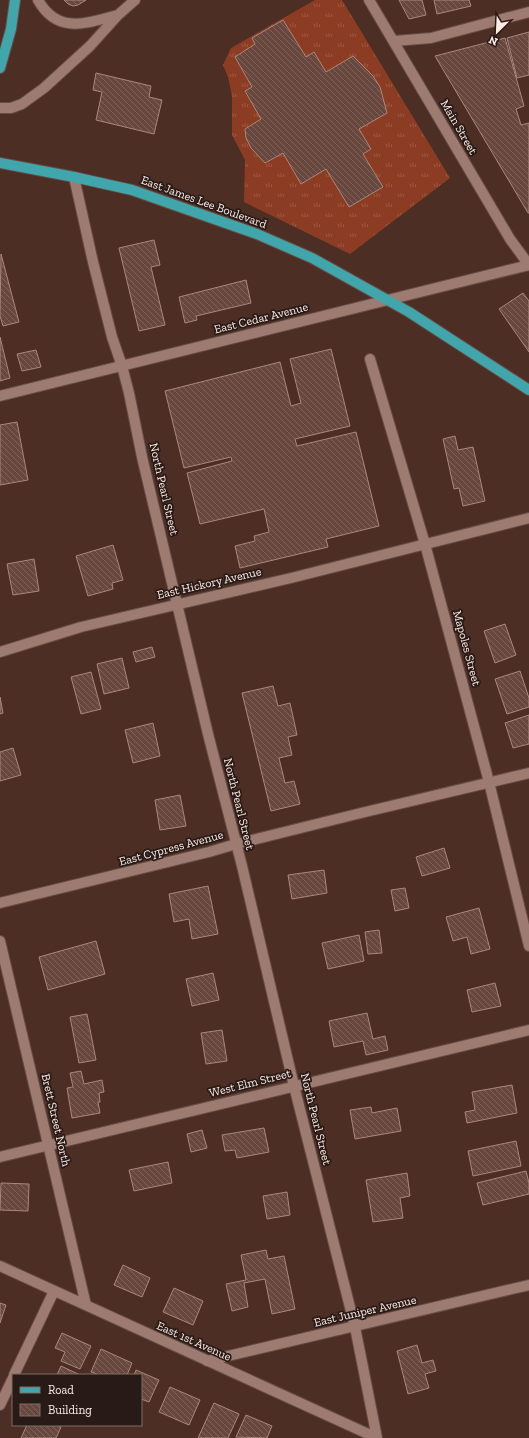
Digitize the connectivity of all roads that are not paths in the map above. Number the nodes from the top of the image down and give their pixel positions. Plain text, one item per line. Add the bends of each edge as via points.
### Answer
1 (15, 0) edge
2 (38, 0) edge
3 (135, 0) edge
4 (369, 0) edge
5 (529, 12) edge
6 (118, 15) junction
7 (394, 41) junction
8 (0, 68) edge
9 (0, 108) edge
10 (0, 163) edge
11 (74, 177) junction
12 (529, 265) edge
13 (387, 300) junction
14 (370, 359) dead end
15 (122, 366) junction
16 (529, 390) edge
17 (0, 396) edge
18 (529, 518) edge
19 (425, 544) junction
20 (177, 604) junction
21 (0, 652) edge
22 (529, 773) edge
23 (489, 782) junction
24 (236, 844) junction
25 (0, 903) edge
26 (0, 941) edge
27 (529, 946) edge
28 (529, 1030) edge
29 (294, 1086) junction
30 (48, 1145) junction
31 (0, 1157) edge
32 (0, 1266) edge
33 (529, 1285) edge
34 (54, 1291) junction
35 (86, 1305) junction
36 (355, 1327) junction
37 (207, 1361) junction
38 (15, 1374) edge
39 (12, 1380) edge
40 (0, 1405) edge
41 (357, 1434) edge
42 (377, 1438) edge

1 - 8 main road via 11,28
2 - 6 street via 56,20 68,24 80,24
3 - 6 street
4 - 7 street, Main Street
5 - 7 street via 431,38
6 - 9 street via 90,46 44,88 22,104
7 - 12 street, Main Street via 510,239
10 - 11 main road, East James Lee Boulevard
11 - 13 main road, East James Lee Boulevard via 132,190 257,234 312,258
11 - 15 street, North Pearl Street via 112,337
12 - 13 street, East Cedar Avenue
13 - 15 street, East Cedar Avenue
13 - 16 main road, East James Lee Boulevard
14 - 19 street, Mapoles Street
15 - 17 street, East Cedar Avenue
15 - 20 street, North Pearl Street
18 - 19 street, East Hickory Avenue
19 - 20 street, East Hickory Avenue
19 - 23 street, Mapoles Street
20 - 21 street, East Hickory Avenue via 81,627
20 - 24 street, North Pearl Street
22 - 23 street, East Cypress Avenue
23 - 24 street, East Cypress Avenue
23 - 27 street, Mapoles Street
24 - 25 street, East Cypress Avenue
24 - 29 street, North Pearl Street
26 - 30 street, Brett Street North
28 - 29 street, West Elm Street
29 - 30 street, West Elm Street
29 - 36 street, North Pearl Street
30 - 31 street, West Elm Street
30 - 35 street, Brett Street North
32 - 34 street, East 1st Avenue
33 - 36 street, East Juniper Avenue
34 - 35 street, East 1st Avenue
34 - 38 street
35 - 37 street, East 1st Avenue
36 - 37 street, East Juniper Avenue
36 - 42 street, North Pearl Street
37 - 41 street, East 1st Avenue
39 - 40 street
41 - 42 street, East 1st Avenue

